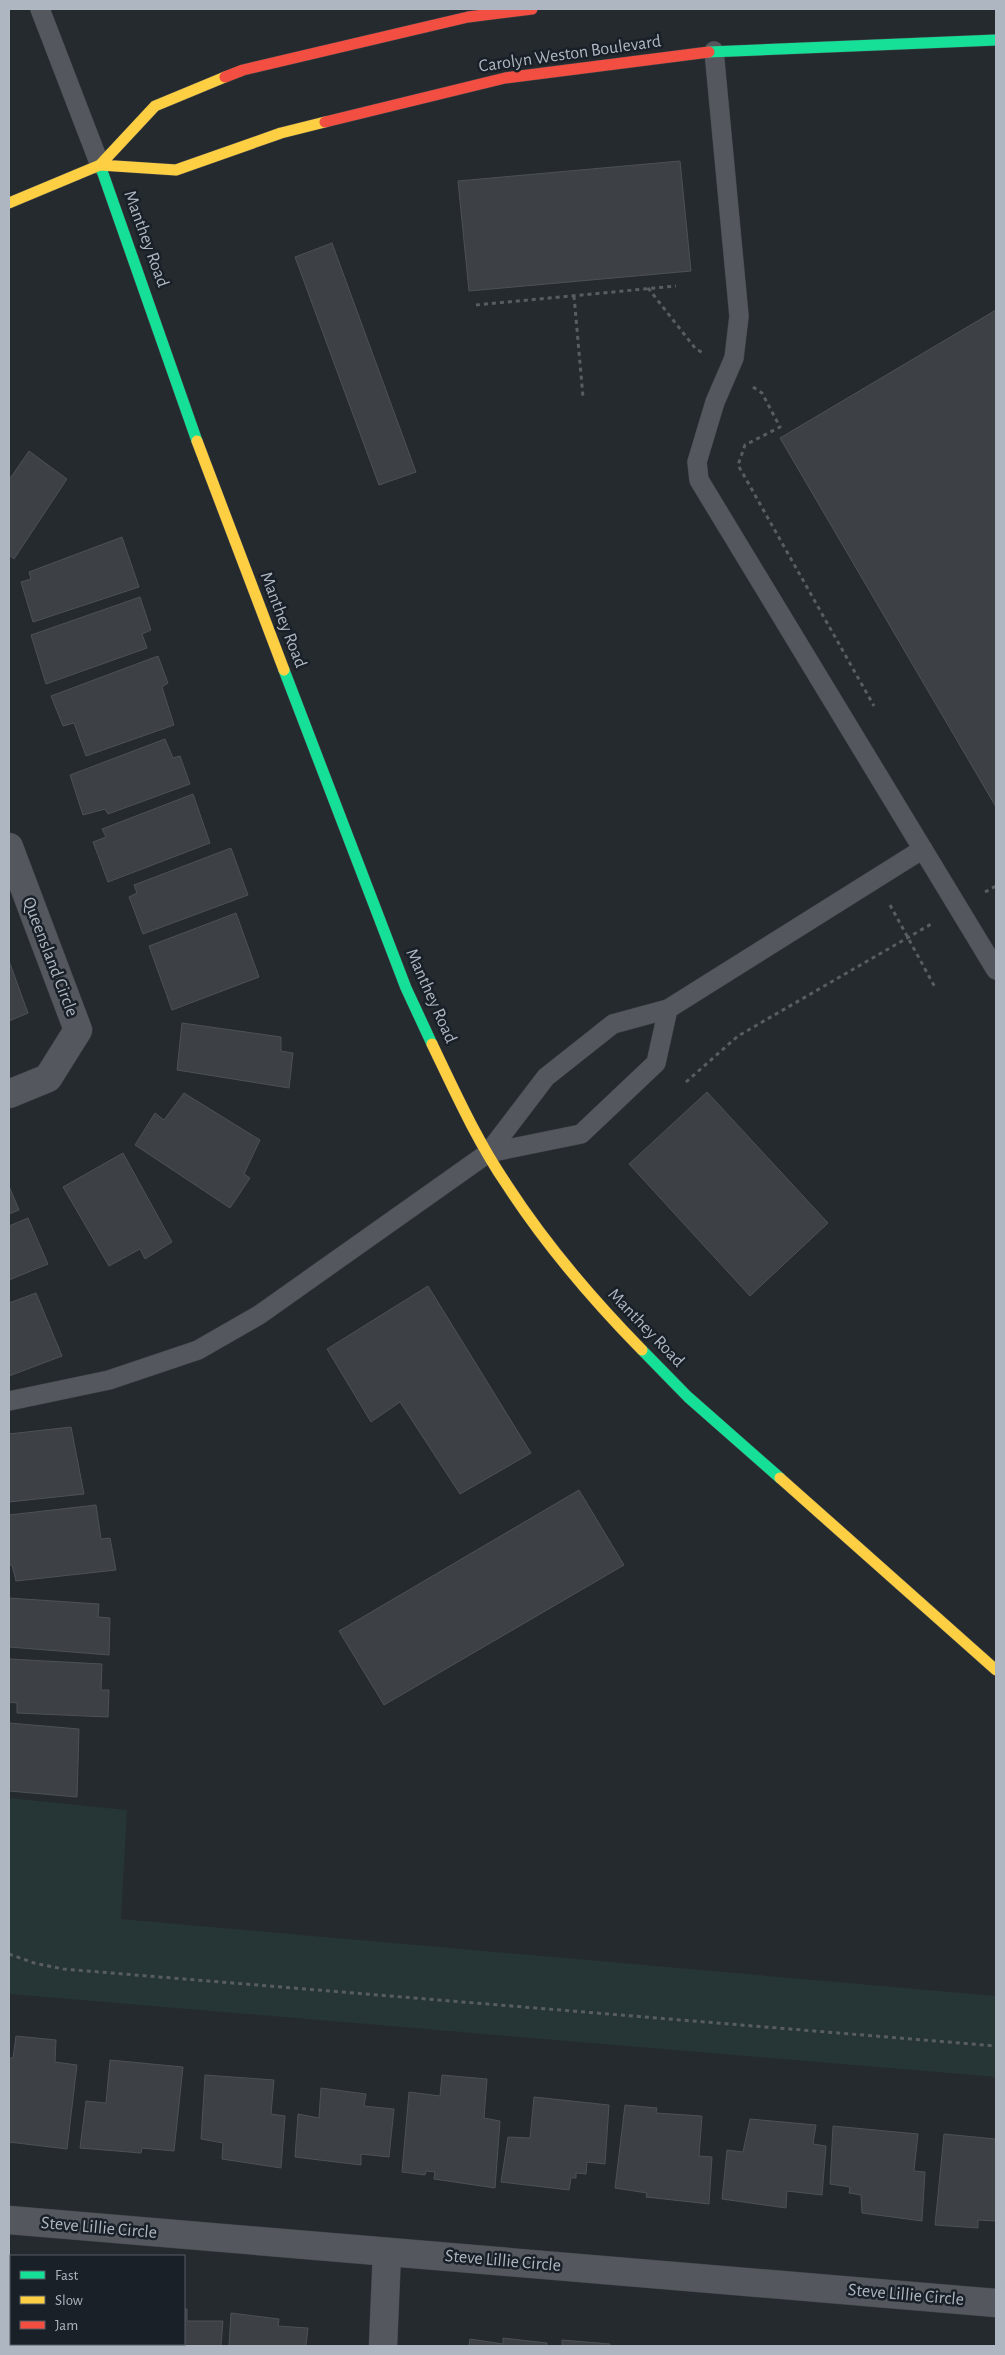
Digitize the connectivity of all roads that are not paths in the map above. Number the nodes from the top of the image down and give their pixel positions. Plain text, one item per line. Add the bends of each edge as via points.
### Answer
1 (40, 9) edge
2 (532, 9) edge
3 (996, 40) edge
4 (714, 51) junction
5 (100, 165) junction
6 (9, 203) edge
7 (9, 847) edge
8 (924, 849) junction
9 (996, 970) edge
10 (668, 1009) junction
11 (9, 1094) edge
12 (488, 1152) junction
13 (9, 1401) edge
14 (996, 1670) edge
15 (9, 2220) edge
16 (387, 2252) junction
17 (996, 2303) edge
18 (383, 2346) edge

1 - 5 lane
2 - 5 street, Carolyn Weston Boulevard via 468,17 243,70 155,106
3 - 4 street, Carolyn Weston Boulevard
4 - 5 street, Carolyn Weston Boulevard via 504,78 281,133 176,170
4 - 8 lane via 739,316 734,358 715,402 697,462 699,480
5 - 6 street, Carolyn Weston Boulevard
5 - 12 street, Manthey Road via 216,494 406,988 466,1116
7 - 11 street, Queensland Circle via 78,1030 48,1078
8 - 9 lane
8 - 10 lane
10 - 12 lane via 613,1024 546,1077
10 - 12 lane via 656,1063 581,1134
12 - 13 lane via 259,1316 198,1350 109,1380
12 - 14 street, Manthey Road via 506,1184 551,1248 628,1336 688,1397
15 - 16 street, Steve Lillie Circle
16 - 17 street, Steve Lillie Circle
16 - 18 street

